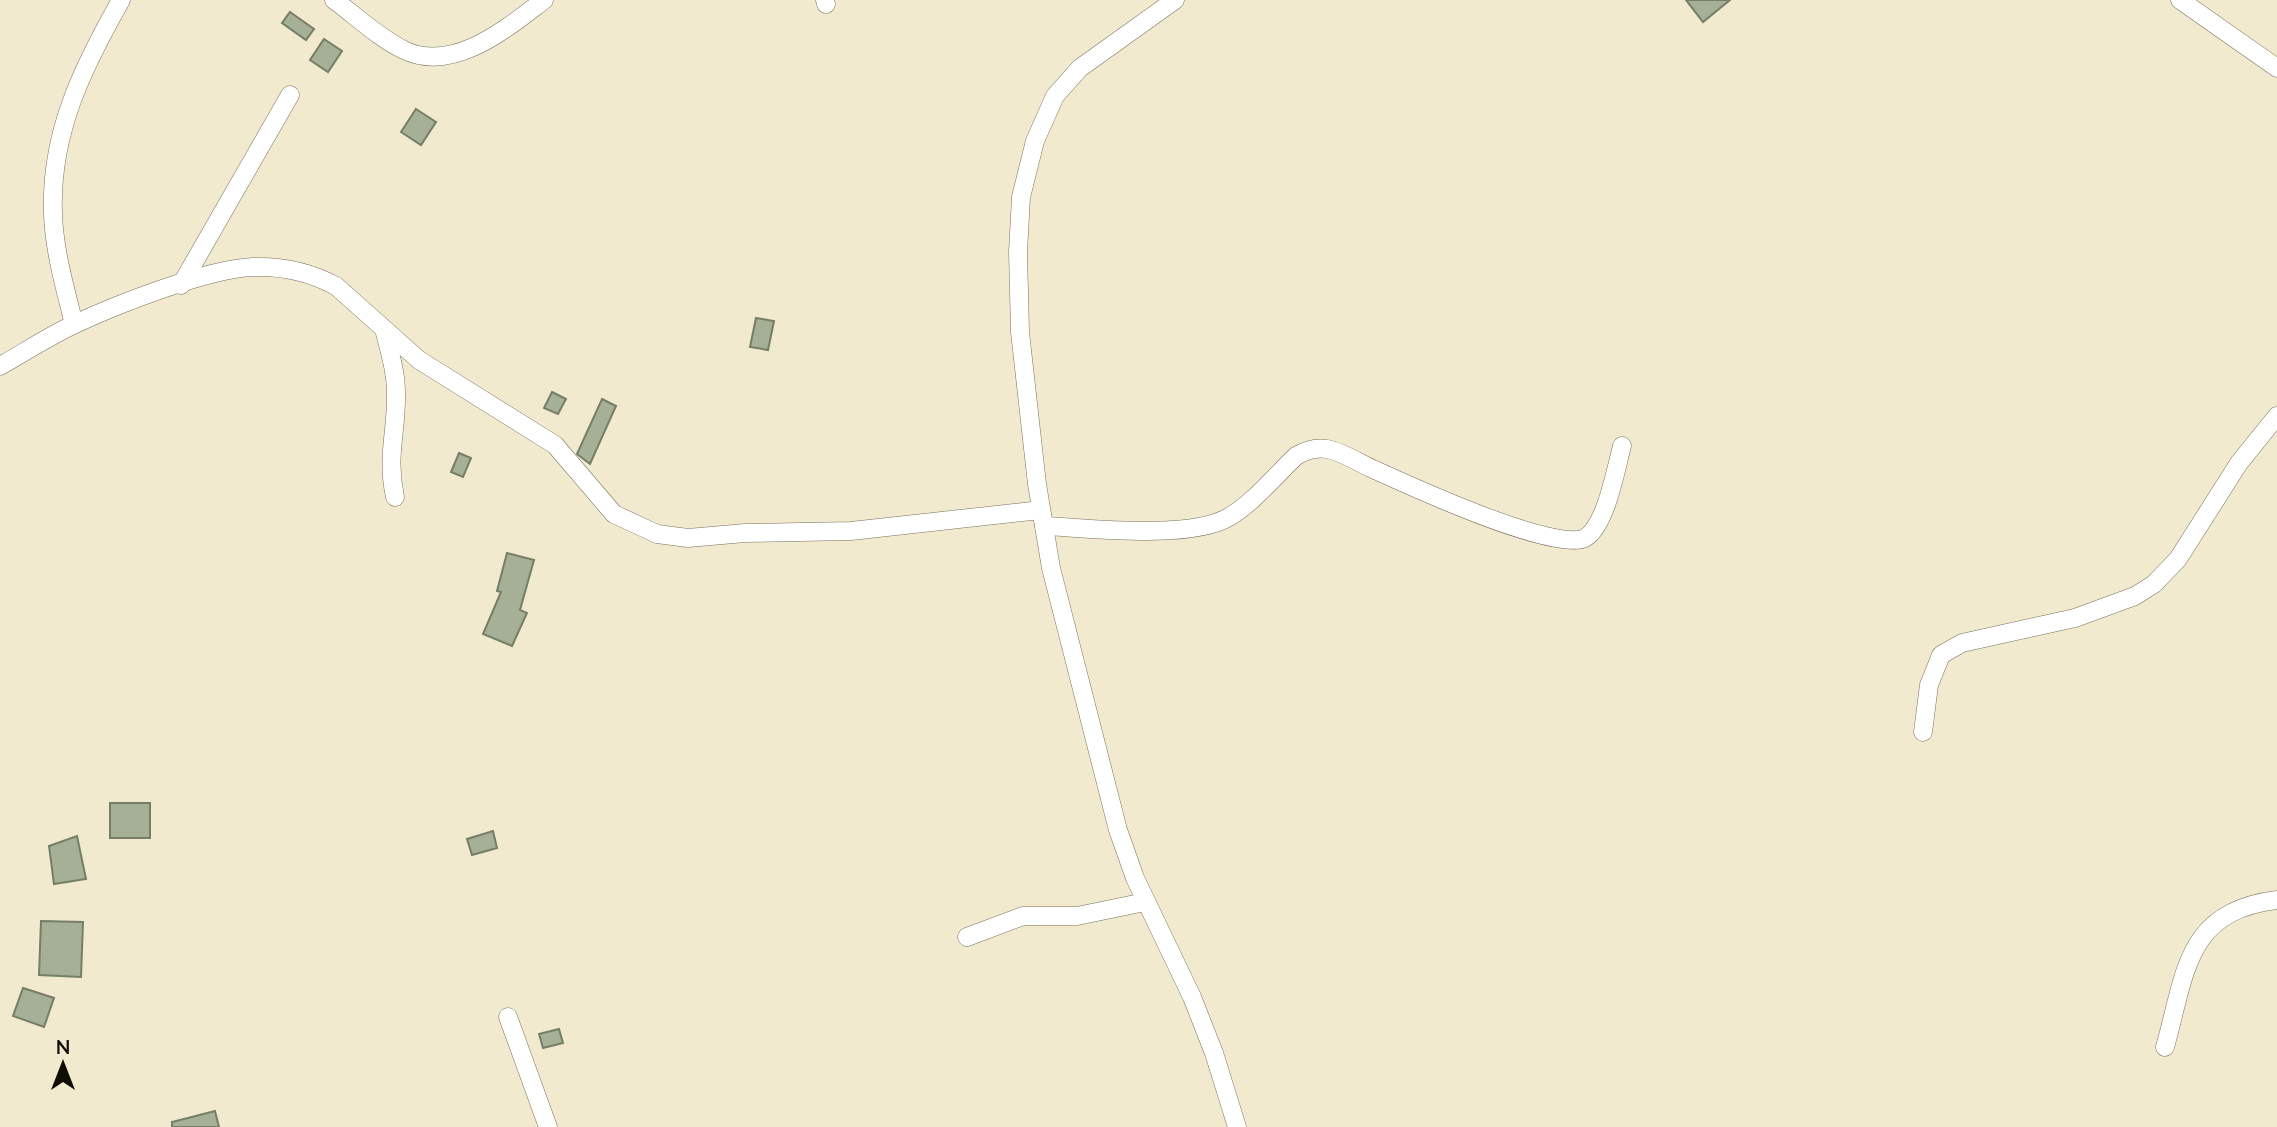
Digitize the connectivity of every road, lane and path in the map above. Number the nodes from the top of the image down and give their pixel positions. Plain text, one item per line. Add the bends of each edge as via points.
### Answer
1 (121, 0) edge
2 (334, 0) edge
3 (544, 0) edge
4 (1175, 0) edge
5 (2180, 0) edge
6 (2277, 68) edge
7 (290, 95) dead end
8 (181, 285) junction
9 (74, 324) junction
10 (385, 333) junction
11 (0, 366) edge
12 (2277, 416) edge
13 (1622, 446) dead end
14 (395, 498) dead end
15 (1043, 518) junction
16 (1923, 732) dead end
17 (2277, 900) edge
18 (1145, 902) junction
19 (967, 937) dead end
20 (508, 1017) dead end
21 (2165, 1047) dead end
22 (548, 1127) edge
23 (1237, 1127) edge

1 - 9 street via 73,92 53,167 52,215
2 - 3 street via 405,50 429,57 471,49
4 - 15 street via 1080,68 1055,96 1035,141 1021,197 1018,253 1020,332
5 - 6 street
7 - 8 street
8 - 9 street
8 - 10 street via 231,271 287,269 336,286
9 - 11 street
10 - 14 street via 395,371 390,449
10 - 15 street via 419,360 555,446 614,514 657,534 688,538
12 - 16 street via 2239,463 2178,559 2154,584 2135,596 2075,618 1962,642 1941,654 1929,685
13 - 15 street via 1596,526 1586,537 1570,542 1546,538 1448,501 1328,449 1308,449 1296,456 1231,516 1208,526 1144,530
15 - 18 street via 1051,568 1118,830
17 - 21 street via 2239,910 2201,935
18 - 19 street via 1077,916 1023,916
18 - 23 street via 1196,1008
20 - 22 street

